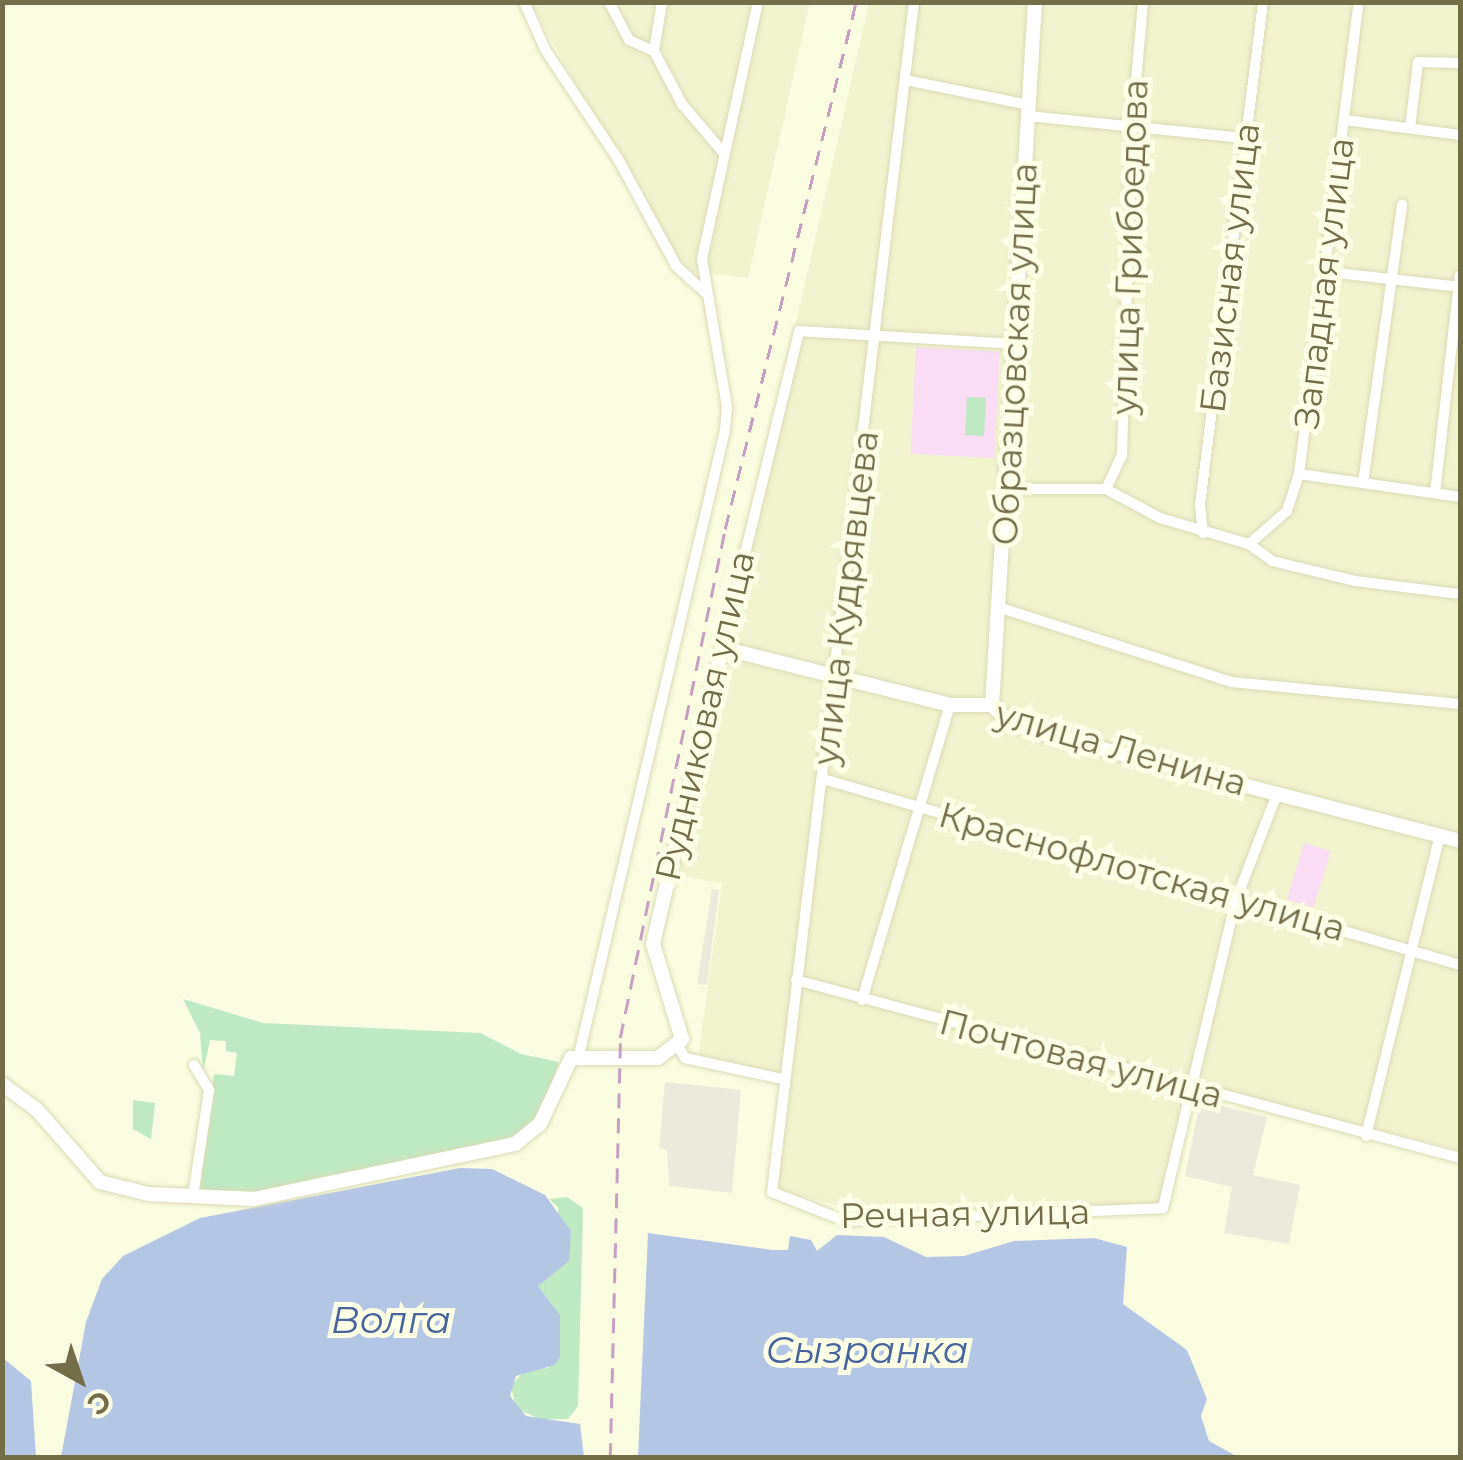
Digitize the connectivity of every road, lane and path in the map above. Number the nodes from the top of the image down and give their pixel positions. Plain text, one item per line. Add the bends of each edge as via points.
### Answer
1 (524, 2) edge
2 (608, 2) edge
3 (662, 2) edge
4 (758, 2) edge
5 (914, 2) edge
6 (1035, 2) edge
7 (1143, 2) edge
8 (1264, 2) edge
9 (1358, 2) edge
10 (654, 51) junction
11 (1460, 63) edge
12 (905, 80) junction
13 (1029, 110) junction
14 (1345, 120) junction
15 (1132, 126) junction
16 (1410, 128) junction
17 (1460, 135) edge
18 (1244, 138) junction
19 (722, 151) junction
20 (1402, 205) dead end
21 (1329, 272) junction
22 (1391, 280) junction
23 (1460, 283) edge
24 (707, 294) junction
25 (879, 336) junction
26 (1016, 344) junction
27 (1299, 474) junction
28 (1363, 482) junction
29 (1007, 489) junction
30 (1106, 489) junction
31 (1435, 492) junction
32 (1460, 496) edge
33 (1203, 533) junction
34 (1250, 544) junction
35 (1460, 594) edge
36 (1001, 608) junction
37 (722, 648) junction
38 (835, 675) junction
39 (1460, 704) edge
40 (950, 705) junction
41 (992, 705) junction
42 (823, 778) junction
43 (1276, 794) junction
44 (919, 806) junction
45 (1440, 834) junction
46 (1460, 841) edge
47 (1236, 900) junction
48 (1414, 951) junction
49 (1460, 965) edge
50 (796, 980) junction
51 (862, 1000) junction
52 (678, 1046) junction
53 (579, 1055) junction
54 (194, 1065) dead end
55 (782, 1080) junction
56 (2, 1084) edge
57 (1194, 1089) junction
58 (1366, 1136) junction
59 (1460, 1158) edge
60 (772, 1192) joint
61 (193, 1196) junction

1 - 24 street via 546,51 618,159 677,267
2 - 10 street via 629,40
3 - 10 street
4 - 19 street
5 - 12 street, улица Кудрявцева
6 - 13 street, Образцовская улица
7 - 15 street, улица Грибоедова
8 - 18 street, Базисная улица
9 - 14 street, Западная улица
10 - 19 street via 682,104
11 - 16 street via 1418,62
12 - 13 street
12 - 25 street, улица Кудрявцева
13 - 15 street
13 - 26 street, Образцовская улица
14 - 16 street
14 - 21 street, Западная улица
15 - 18 street
15 - 30 street, улица Грибоедова via 1122,454
16 - 17 street
18 - 33 street, Базисная улица via 1200,505
19 - 24 street via 703,273
20 - 22 street
21 - 22 street
21 - 27 street, Западная улица
22 - 23 street
22 - 28 street
23 - 31 street
24 - 53 street via 727,407 723,441
25 - 26 street
25 - 37 street, Рудниковая улица via 796,334
25 - 38 street, улица Кудрявцева
26 - 29 street, Образцовская улица
27 - 28 street
27 - 34 street, Западная улица via 1286,511
28 - 31 street
29 - 30 street
29 - 36 street, Образцовская улица
30 - 33 street
31 - 32 street
33 - 34 street
34 - 35 street via 1272,560 1355,580
36 - 39 street via 1231,682
36 - 41 street, Образцовская улица
37 - 38 street, улица Ленина
37 - 52 street, Рудниковая улица via 653,944 657,974 682,1024
38 - 40 street, улица Ленина
38 - 42 street, улица Кудрявцева
40 - 41 street, улица Ленина
40 - 44 street
41 - 43 street, улица Ленина via 1024,728
42 - 44 street, Краснофлотская улица
42 - 50 street, улица Кудрявцева
43 - 45 street, улица Ленина
43 - 47 street
44 - 47 street, Краснофлотская улица
44 - 51 street
45 - 46 street, улица Ленина
45 - 48 street
47 - 48 street, Краснофлотская улица
47 - 57 street via 1192,1068
48 - 49 street, Краснофлотская улица
48 - 58 street
50 - 51 street, Почтовая улица
50 - 55 street, улица Кудрявцева
51 - 57 street, Почтовая улица
52 - 53 street via 658,1058
52 - 55 street via 685,1058
53 - 61 street via 561,1072 536,1130 516,1144 254,1199
54 - 61 street via 209,1090
55 - 60 street, улица Кудрявцева
56 - 61 street via 28,1101 100,1182 130,1192
57 - 58 street, Почтовая улица
57 - 60 street, Речная улица via 1163,1208 844,1220
58 - 59 street, Почтовая улица

